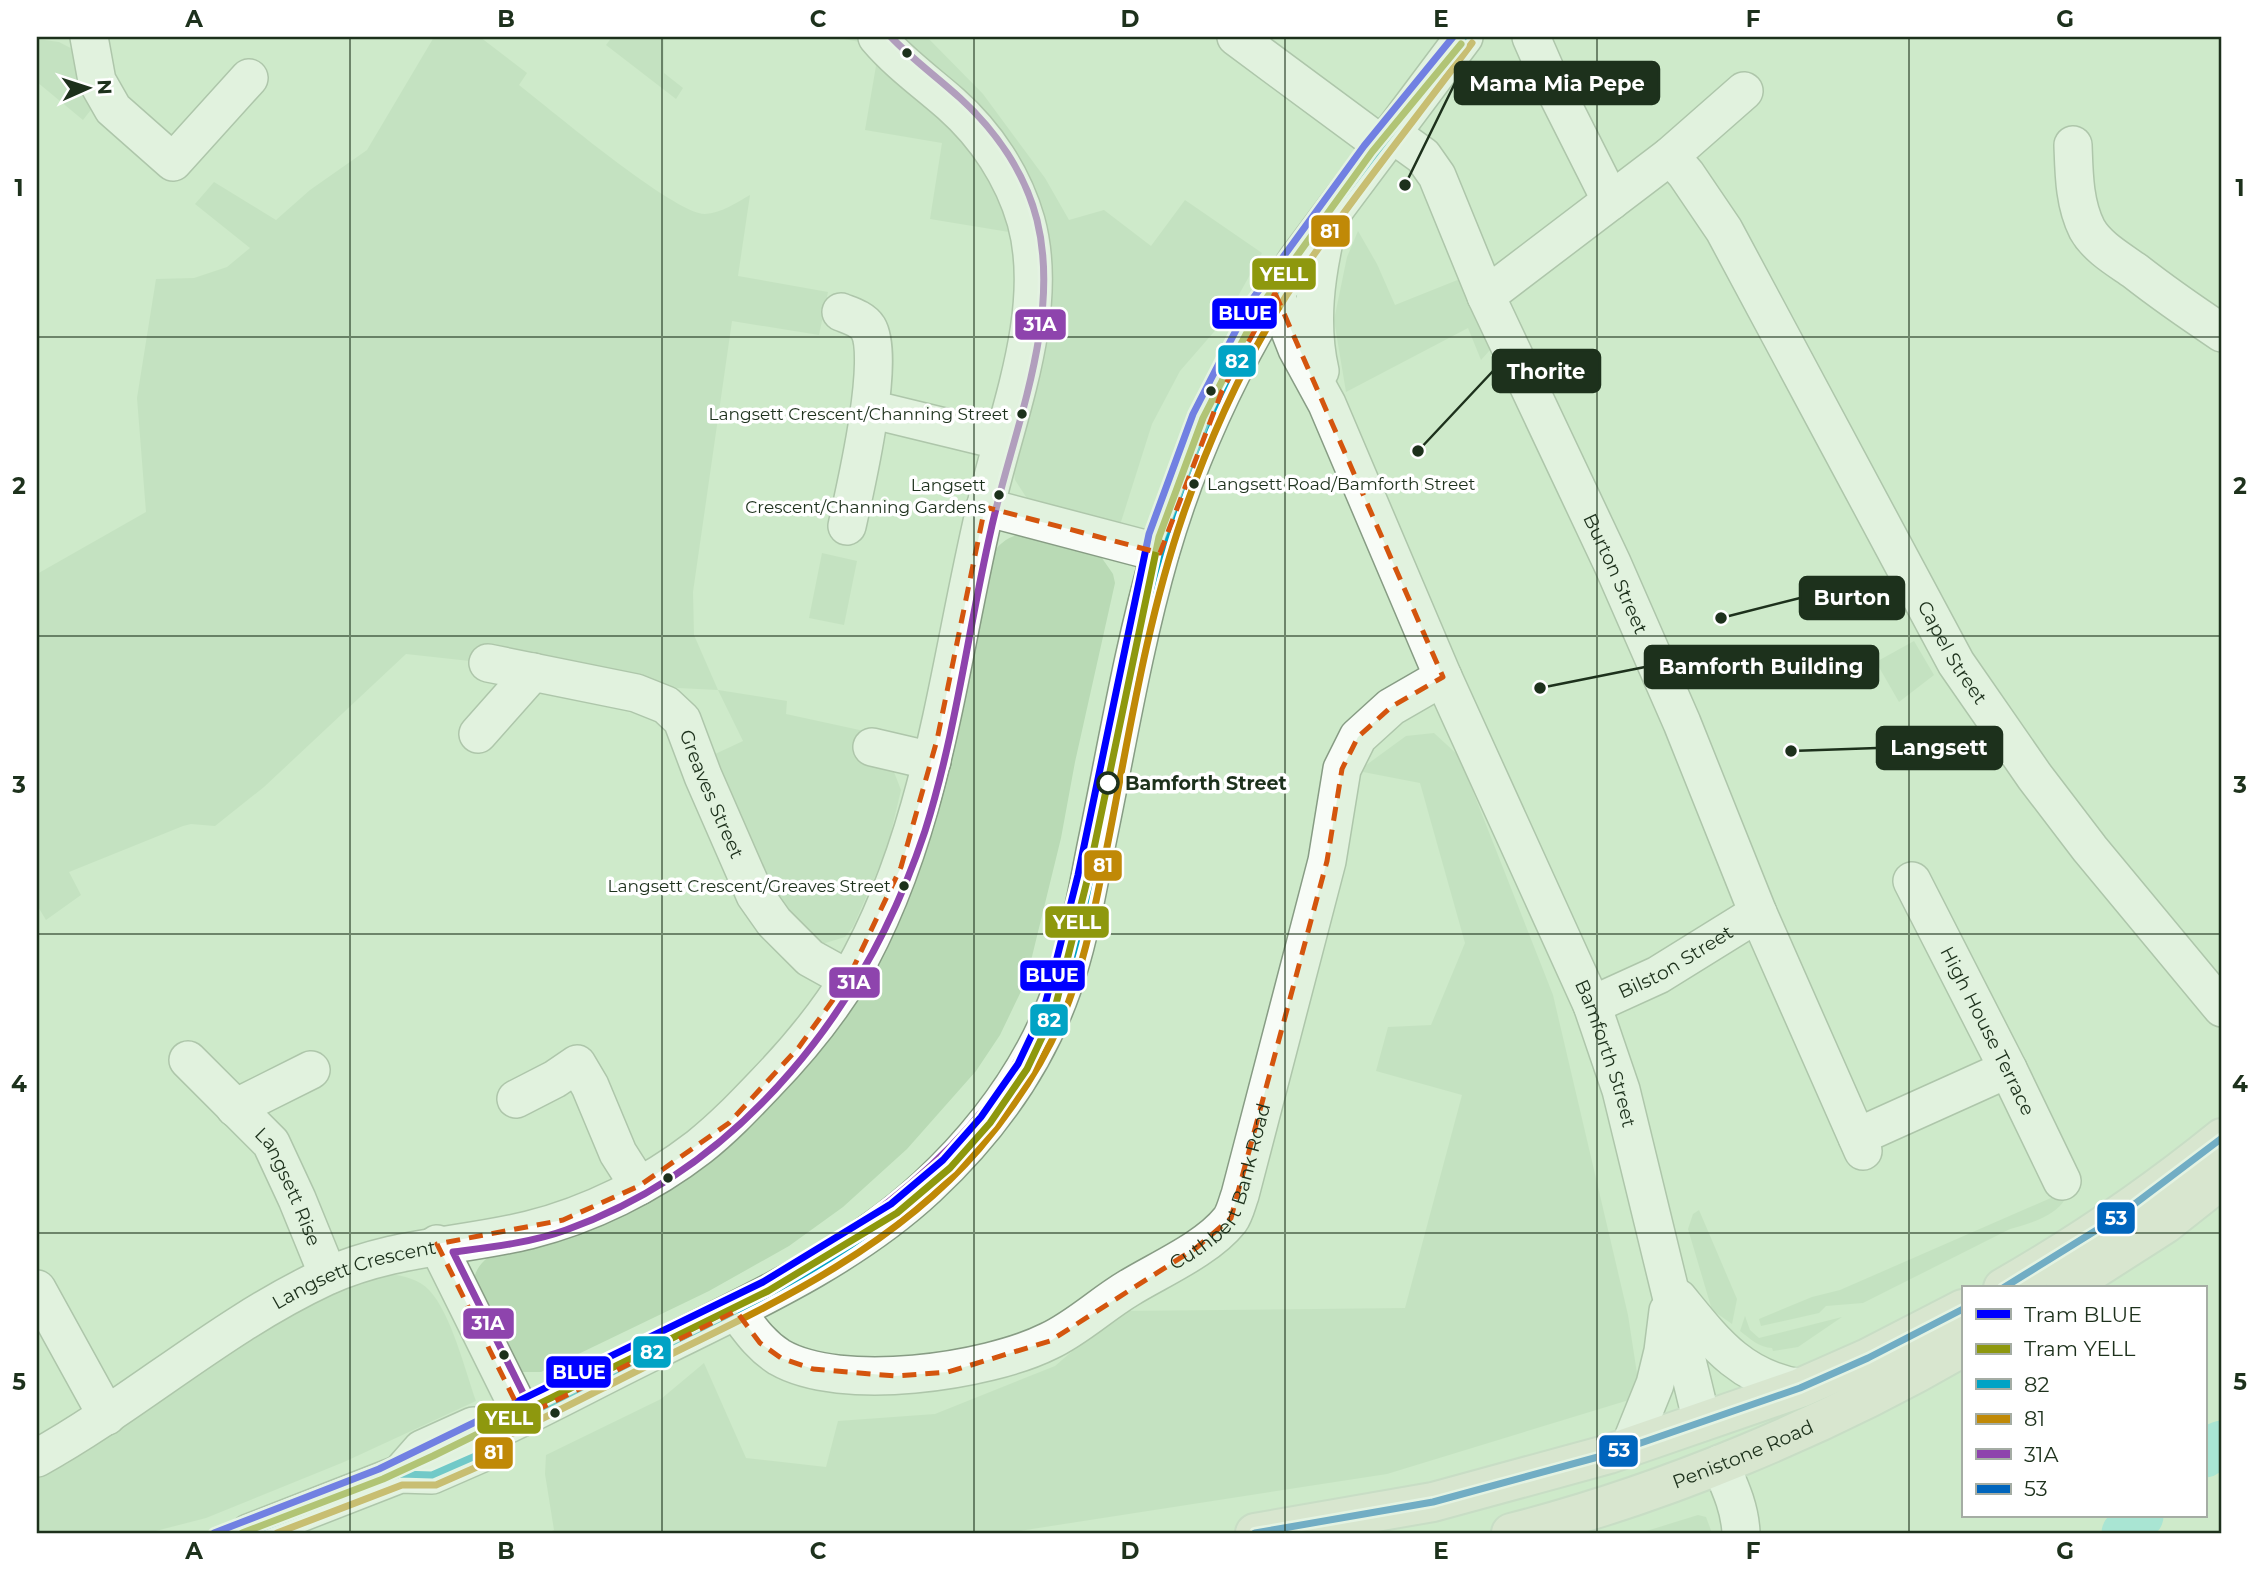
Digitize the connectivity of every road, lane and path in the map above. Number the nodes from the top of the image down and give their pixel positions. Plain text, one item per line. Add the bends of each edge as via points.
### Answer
1 (89, 37) edge
2 (877, 37) edge
3 (1236, 37) edge
4 (1464, 37) edge
5 (1531, 37) edge
6 (249, 78) dead end
7 (1744, 91) dead end
8 (1386, 139) junction
9 (2073, 145) dead end
10 (1670, 156) junction
11 (1611, 201) junction
12 (1329, 216) junction
13 (1275, 293) junction
14 (1486, 296) junction
15 (841, 312) dead end
16 (2222, 333) edge
17 (1327, 404) junction
18 (870, 408) junction
19 (1002, 440) junction
20 (985, 507) junction
21 (847, 526) dead end
22 (1160, 553) junction
23 (488, 663) dead end
24 (533, 672) junction
25 (1443, 677) junction
26 (478, 734) dead end
27 (872, 747) dead end
28 (932, 761) junction
29 (1912, 881) dead end
30 (1758, 913) junction
31 (848, 979) junction
32 (1592, 1005) junction
33 (2222, 1008) edge
34 (188, 1060) dead end
35 (2008, 1069) junction
36 (311, 1070) dead end
37 (516, 1099) dead end
38 (235, 1108) junction
39 (2222, 1139) edge
40 (2222, 1179) edge
41 (2062, 1181) dead end
42 (639, 1186) junction
43 (437, 1244) junction
44 (328, 1275) junction
45 (2006, 1286) edge
46 (2068, 1286) edge
47 (1670, 1289) junction
48 (1962, 1310) edge
49 (42, 1311) edge
50 (736, 1311) junction
51 (1962, 1349) edge
52 (1800, 1388) junction
53 (107, 1416) junction
54 (511, 1422) junction
55 (1702, 1422) junction
56 (1630, 1446) junction
57 (37, 1458) edge
58 (1727, 1480) junction
59 (1405, 1520) edge
60 (249, 1533) edge
61 (1255, 1533) edge
62 (1511, 1533) edge
63 (1741, 1533) edge

1 - 6 street via 97,81 113,109 173,162
2 - 19 street, Langsett Crescent via 970,123 1017,193 1027,226 1034,283 1032,314
3 - 8 street, Burton Street
4 - 8 street
5 - 11 street
7 - 10 street
8 - 12 street
8 - 14 street, Burton Street via 1423,156 1437,176
9 - 16 street via 2074,183 2088,230 2104,249
10 - 11 street
10 - 33 street, Capel Street via 1724,230 1956,663 2090,849
11 - 14 street
12 - 13 street
12 - 17 street, Bamforth Street via 1316,284 1314,326
13 - 17 street, Bamforth Street via 1297,349
13 - 22 street via 1222,391 1184,480
14 - 30 street, Burton Street via 1618,575
15 - 18 street via 860,320 869,330 873,354
17 - 25 street, Bamforth Street
18 - 19 street
18 - 21 street
19 - 20 street, Langsett Crescent
20 - 22 street
20 - 28 street, Langsett Crescent
22 - 50 street via 1074,947 1037,1046 996,1112 949,1165 900,1210 832,1257
23 - 24 street, Greaves Street
24 - 26 street
24 - 31 street, Greaves Street via 636,692 666,705 682,720 755,895 810,958
25 - 32 street, Bamforth Street
25 - 50 street, Cuthbert Bank Road via 1391,707 1358,737 1342,769 1328,861 1240,1195 1231,1219 1213,1236 1050,1341 948,1371 895,1376 813,1369 781,1358 760,1343
27 - 28 street
28 - 31 street, Langsett Crescent via 901,867
29 - 35 street, High House Terrace
30 - 32 street, Bilston Street via 1658,975
30 - 35 street, Burton Street via 1860,1144
31 - 42 street, Langsett Crescent via 799,1047 729,1123
32 - 47 street, Bamforth Street via 1620,1090
34 - 38 street, Langsett Rise
35 - 41 street, High House Terrace
36 - 38 street
37 - 42 street via 577,1064 618,1153
38 - 44 street, Langsett Rise via 271,1143
39 - 45 highway via 2093,1234
40 - 46 highway via 2165,1224
42 - 43 street, Langsett Crescent via 527,1230
43 - 44 street, Langsett Crescent via 384,1255
43 - 54 street
44 - 53 street, Langsett Crescent via 250,1317
47 - 52 street, Bamforth Street via 1728,1355 1774,1384
47 - 55 street, Bamforth Street
47 - 56 street, Bamforth Street via 1655,1384
48 - 52 highway, Penistone Road
49 - 53 street
50 - 54 street
51 - 58 highway, Penistone Road
52 - 55 highway, Penistone Road
53 - 57 street, Langsett Crescent
54 - 60 street via 480,1454 432,1475 400,1474
55 - 56 highway, Penistone Road
55 - 58 highway
56 - 59 highway, Penistone Road
58 - 62 highway, Penistone Road via 1625,1498
58 - 63 street, Penistone Road via 1741,1518
59 - 61 highway, Penistone Road

